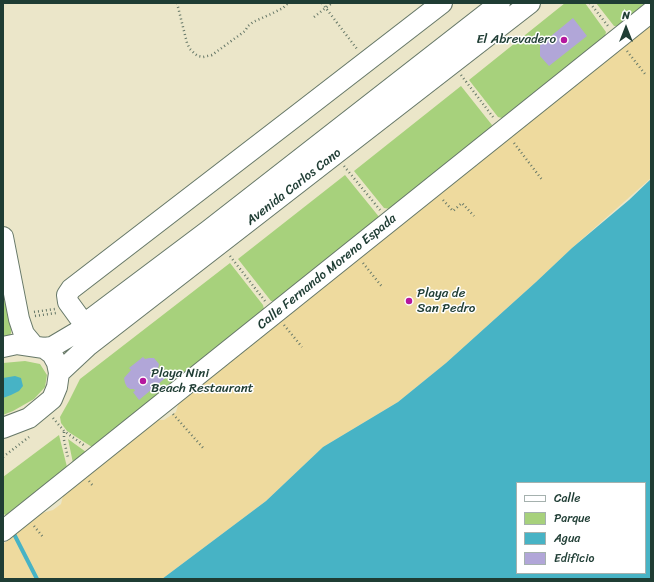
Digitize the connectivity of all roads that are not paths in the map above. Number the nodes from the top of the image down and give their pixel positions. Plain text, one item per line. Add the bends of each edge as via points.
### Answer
1 (442, 3) edge
2 (500, 3) edge
3 (530, 3) edge
4 (651, 12) edge
5 (3, 237) edge
6 (84, 324) junction
7 (3, 347) edge
8 (39, 347) junction
9 (59, 373) junction
10 (3, 428) edge
11 (3, 531) edge

1 - 6 street via 71,289 67,295 68,302
2 - 6 street, Avenida Carlos Cano
3 - 9 street, Avenida Carlos Cano via 89,345
4 - 11 street, Calle Fernando Moreno Espada
5 - 8 street via 24,334
6 - 8 street, Avenida Carlos Cano via 79,331 52,347
7 - 8 street via 17,344
8 - 9 street via 52,354
9 - 10 street via 52,399 29,418

